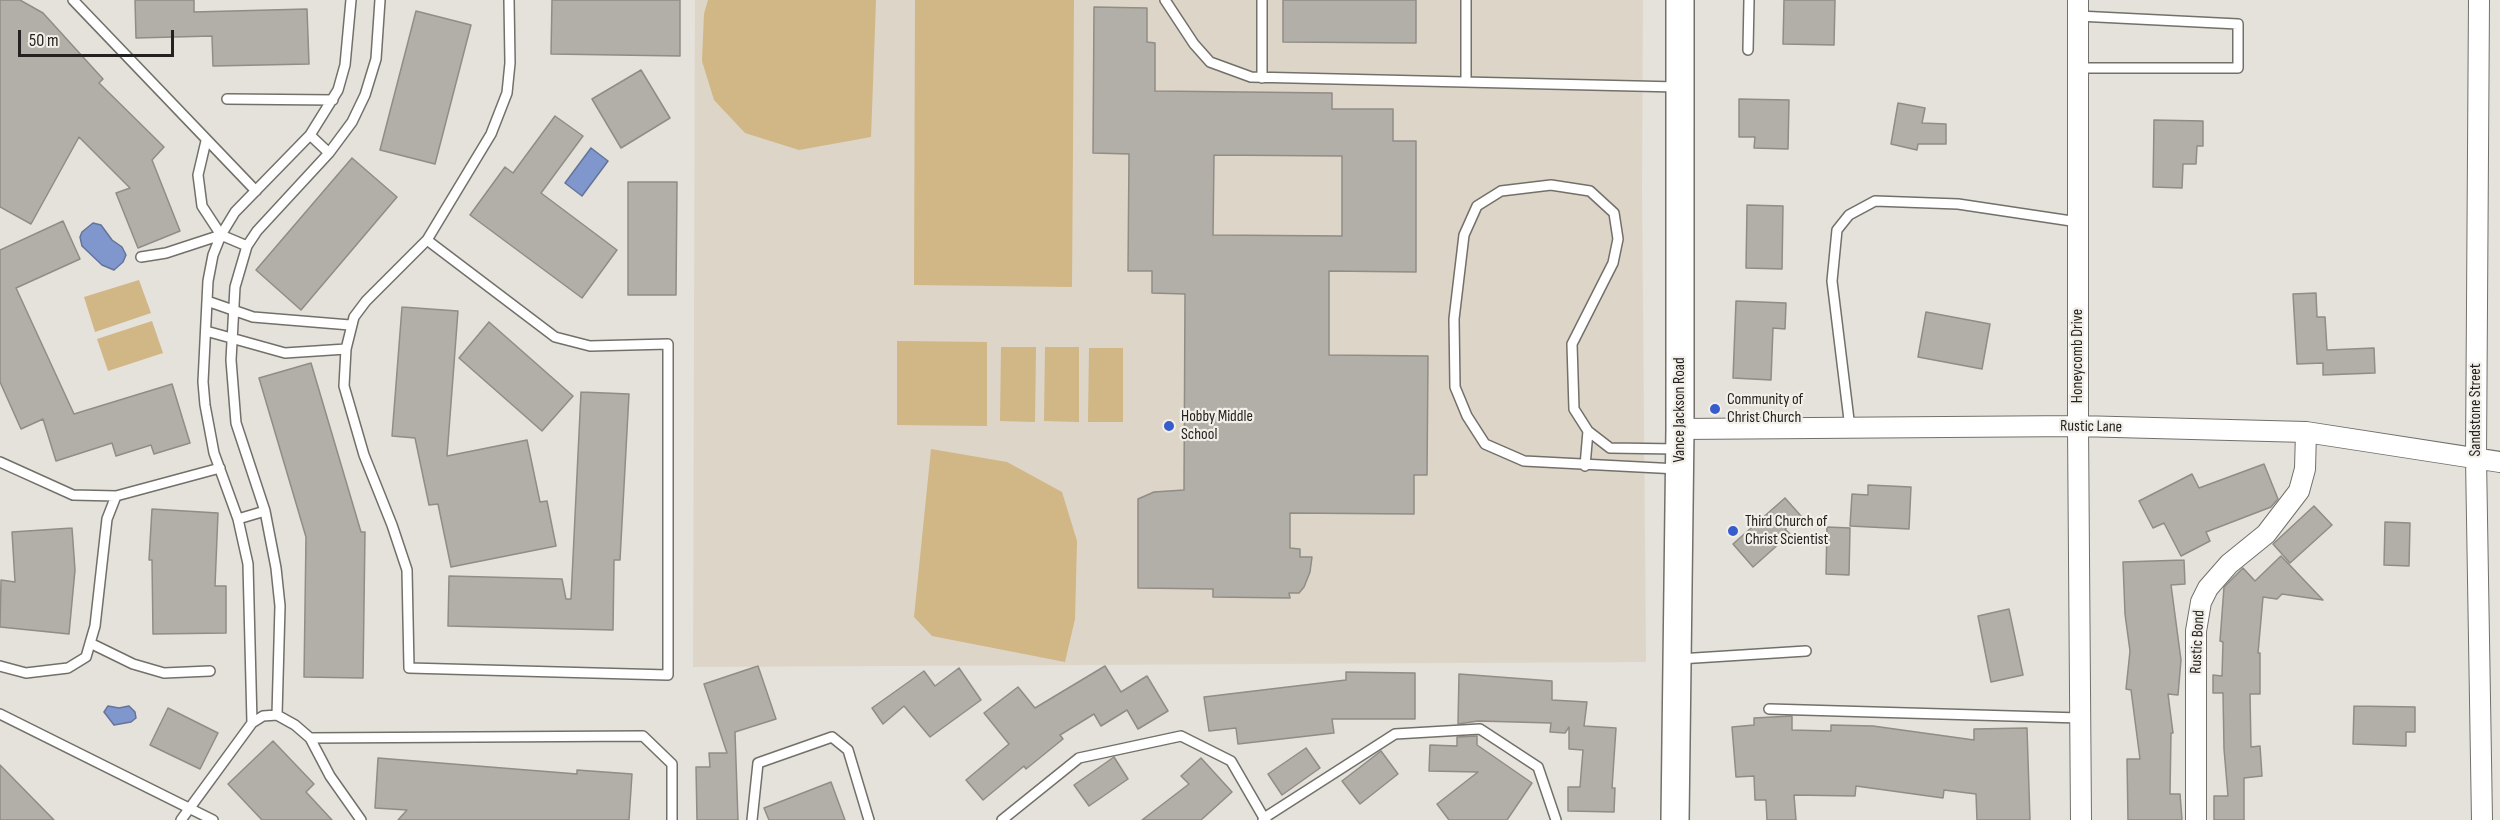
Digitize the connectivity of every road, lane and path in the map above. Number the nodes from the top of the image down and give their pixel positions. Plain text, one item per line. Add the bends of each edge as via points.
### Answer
1 (73, 0) edge
2 (351, 0) edge
3 (380, 0) edge
4 (509, 0) edge
5 (1165, 0) edge
6 (1262, 0) edge
7 (1466, 0) edge
8 (1680, 0) edge
9 (1749, 0) edge
10 (2479, 0) edge
11 (2078, 8) edge
12 (1748, 51) dead end
13 (2078, 68) junction
14 (1262, 78) junction
15 (1466, 82) junction
16 (1680, 87) junction
17 (227, 99) dead end
18 (333, 100) junction
19 (310, 135) junction
20 (206, 141) junction
21 (329, 153) junction
22 (256, 191) junction
23 (2078, 222) junction
24 (221, 235) junction
25 (427, 240) junction
26 (247, 246) junction
27 (141, 257) dead end
28 (207, 301) junction
29 (233, 311) junction
30 (350, 326) junction
31 (206, 331) junction
32 (232, 339) junction
33 (346, 349) junction
34 (2078, 426) junction
35 (1850, 428) junction
36 (1588, 431) junction
37 (2306, 432) junction
38 (1680, 449) junction
39 (2476, 458) junction
40 (0, 462) edge
41 (2500, 462) edge
42 (1585, 465) junction
43 (220, 468) junction
44 (116, 496) junction
45 (265, 511) junction
46 (238, 519) junction
47 (90, 643) junction
48 (1806, 651) dead end
49 (1677, 659) junction
50 (0, 666) edge
51 (210, 671) dead end
52 (1768, 709) dead end
53 (0, 714) edge
54 (277, 715) junction
55 (2080, 718) junction
56 (252, 723) junction
57 (310, 738) junction
58 (190, 808) junction
59 (1264, 819) edge
60 (181, 820) edge
61 (213, 820) edge
62 (361, 820) edge
63 (672, 820) edge
64 (752, 820) edge
65 (869, 820) edge
66 (1002, 820) edge
67 (1556, 820) edge
68 (1675, 820) edge
69 (2081, 820) edge
70 (2196, 820) edge
71 (2482, 820) edge

1 - 20 lane
2 - 18 lane via 345,65
3 - 21 lane via 376,59 364,95 352,122
4 - 25 lane via 507,93 492,134
5 - 14 lane via 1210,62
6 - 14 lane
7 - 15 lane
8 - 16 main road, Vance Jackson Road
9 - 12 lane
10 - 39 street, Sandstone Street
11 - 13 street, Honeycomb Drive
11 - 13 lane via 2238,24 2238,68
13 - 23 street, Honeycomb Drive
14 - 15 lane
15 - 16 lane
16 - 38 main road, Vance Jackson Road
17 - 18 lane
18 - 19 lane
19 - 21 lane
19 - 22 lane
20 - 22 lane
20 - 24 lane via 198,175 201,206
21 - 26 lane
22 - 24 lane via 235,212
23 - 34 street, Honeycomb Drive
23 - 35 lane via 1958,204 1875,201 1849,215 1837,230 1832,281
24 - 26 lane
24 - 27 lane
24 - 28 lane via 213,255
25 - 30 lane via 366,301
25 - 33 lane via 555,337 590,346 668,344 668,675 409,668 407,570 364,455 344,386
26 - 29 lane via 235,287
28 - 29 lane
28 - 31 lane
29 - 30 lane via 275,320
29 - 32 lane
30 - 33 lane
31 - 32 lane
31 - 43 lane via 205,405
32 - 33 lane via 285,353
32 - 45 lane via 236,423
34 - 35 street, Rustic Lane
34 - 37 street, Rustic Lane
34 - 55 street, Honeycomb Drive
35 - 38 street, Rustic Lane
36 - 38 lane via 1610,448
36 - 42 lane
36 - 42 lane via 1574,409 1572,344 1613,263 1618,239 1614,213 1590,191 1551,185 1501,191 1477,206 1464,235 1454,319 1455,387 1485,444 1524,461
37 - 39 street, Rustic Lane
37 - 70 street, Rustic Bond via 2305,469 2299,491 2266,534 2229,564 2201,602 2196,631
38 - 42 lane
38 - 49 main road, Vance Jackson Road
39 - 41 street, Rustic Lane
39 - 71 street, Sandstone Street
40 - 44 lane via 73,495
43 - 44 lane
43 - 46 lane
44 - 47 lane via 107,519
45 - 46 lane
45 - 54 lane via 280,606
46 - 56 lane via 248,564
47 - 50 lane via 86,657 68,668 26,673
47 - 51 lane via 133,664 164,673
48 - 49 lane
49 - 68 main road, Vance Jackson Road
52 - 55 lane
53 - 58 lane
54 - 56 lane via 263,716
54 - 57 lane
55 - 69 street, Honeycomb Drive
56 - 58 lane
57 - 62 lane via 330,776
57 - 63 lane via 643,736 672,764
58 - 60 lane
58 - 61 lane
59 - 66 lane via 1231,761 1180,736 1079,758
59 - 67 lane via 1395,734 1480,729 1538,767
64 - 65 lane via 758,763 832,737 848,750

